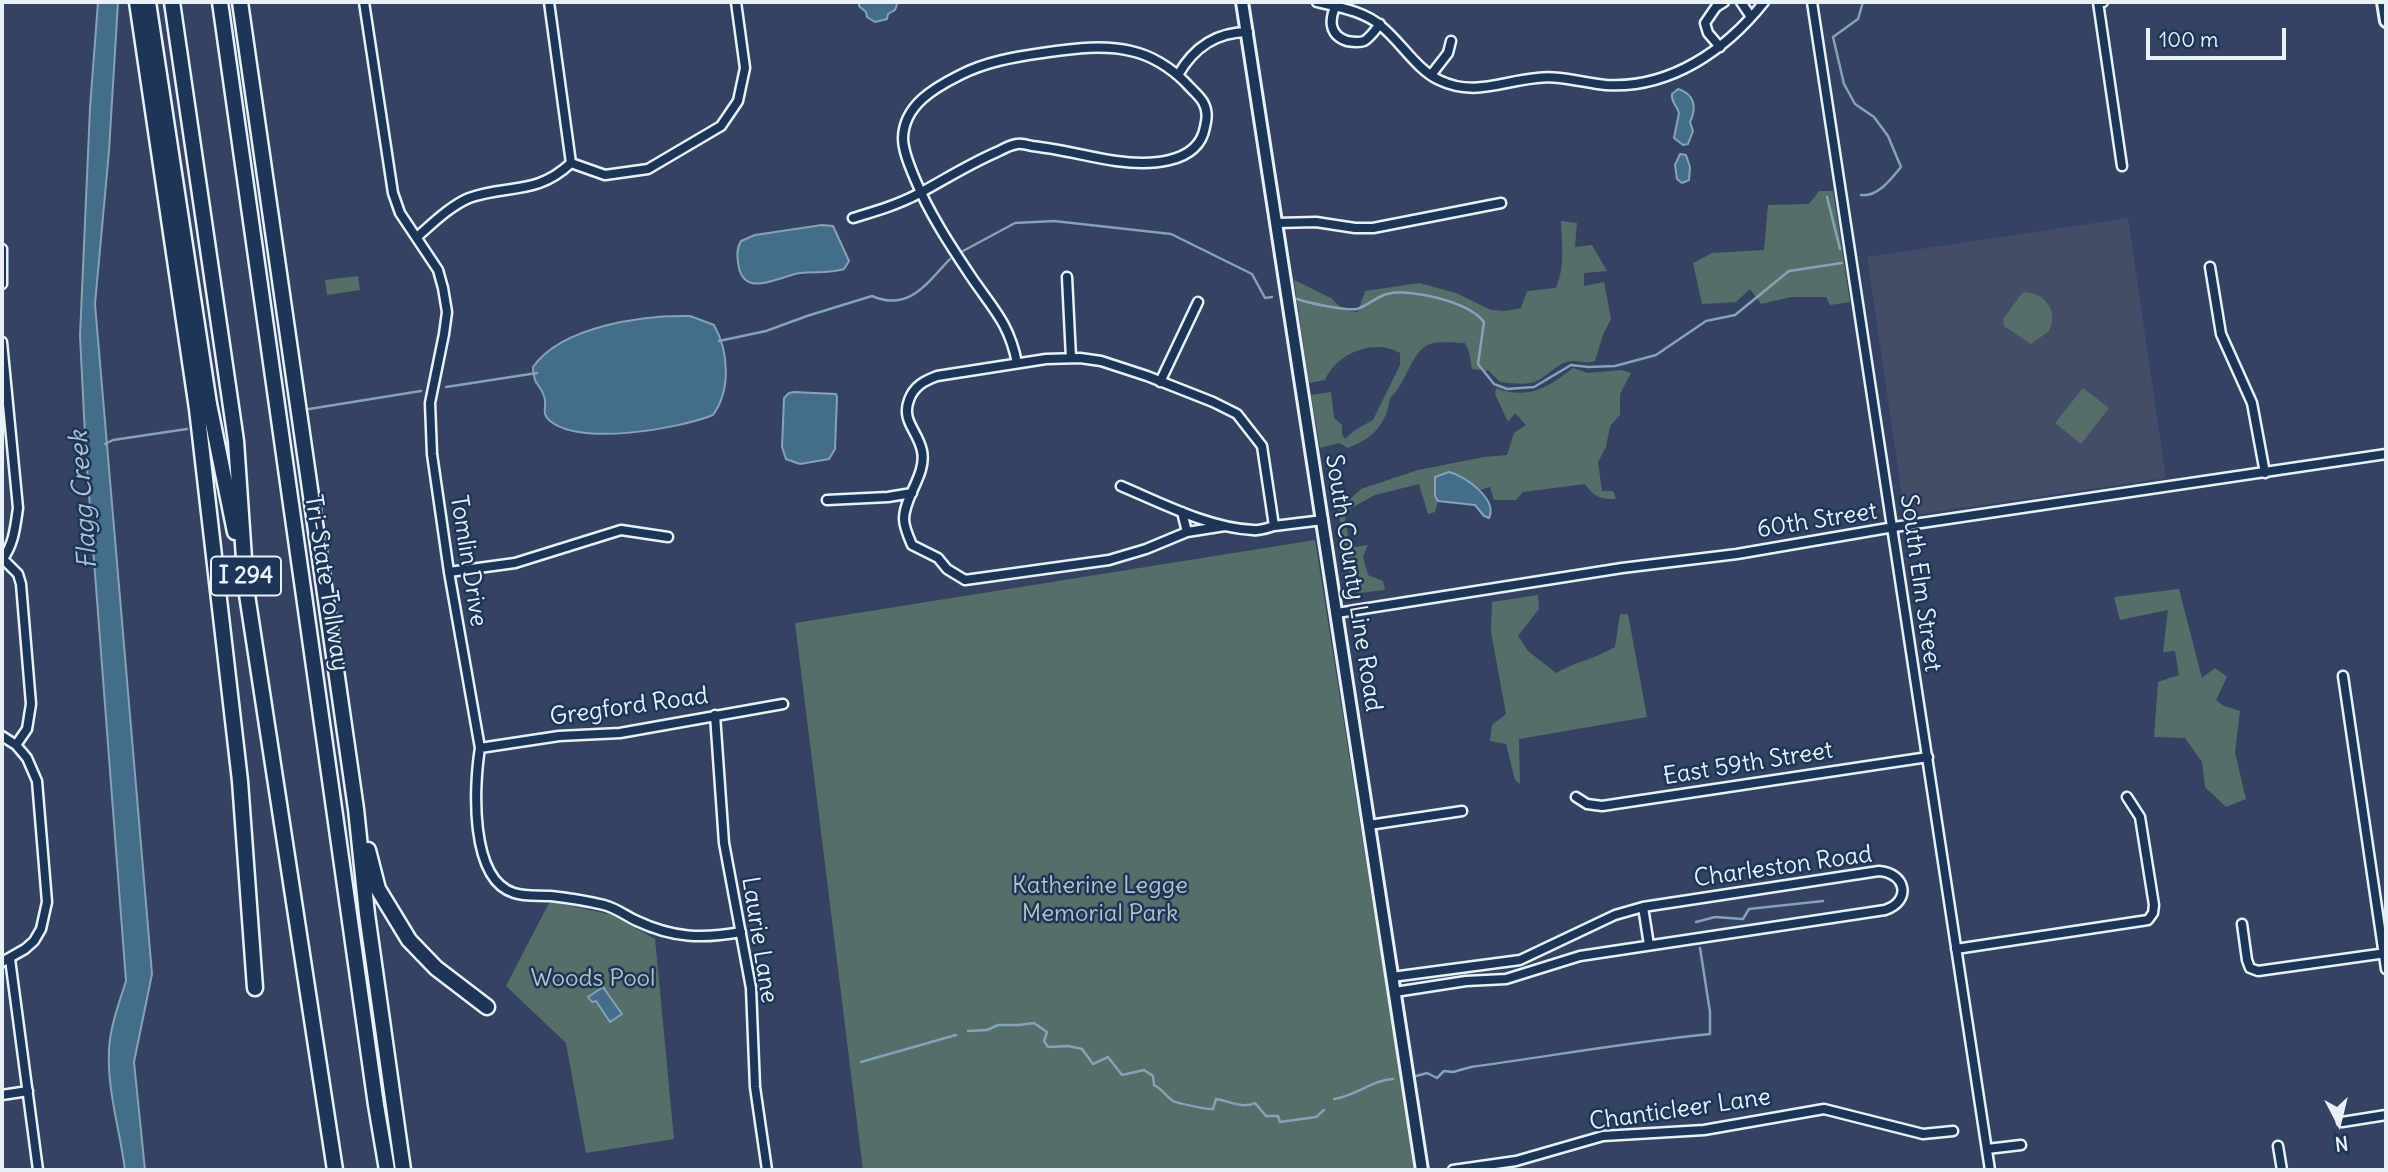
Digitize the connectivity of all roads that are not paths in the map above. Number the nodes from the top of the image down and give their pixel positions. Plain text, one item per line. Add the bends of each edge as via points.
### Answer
1 (137, 2) edge
2 (148, 2) edge
3 (172, 2) edge
4 (220, 2) edge
5 (240, 2) edge
6 (365, 2) edge
7 (549, 2) edge
8 (736, 2) edge
9 (1242, 2) edge
10 (1317, 2) edge
11 (1724, 2) edge
12 (1741, 2) edge
13 (1764, 2) edge
14 (1812, 2) edge
15 (2101, 2) edge
16 (2383, 2) edge
17 (1336, 4) edge
18 (1751, 17) junction
19 (2386, 22) edge
20 (1380, 24) junction
21 (1248, 32) junction
22 (1451, 41) dead end
23 (1720, 47) junction
24 (1178, 75) junction
25 (1431, 75) junction
26 (571, 163) junction
27 (2122, 166) dead end
28 (921, 193) junction
29 (1501, 203) dead end
30 (853, 218) dead end
31 (1277, 223) junction
32 (417, 237) junction
33 (2, 249) edge
34 (2210, 267) dead end
35 (1067, 277) dead end
36 (2, 284) edge
37 (1198, 302) dead end
38 (2, 342) edge
39 (1071, 358) junction
40 (1017, 363) junction
41 (1160, 382) junction
42 (2386, 454) edge
43 (2264, 473) junction
44 (1121, 486) dead end
45 (912, 492) junction
46 (827, 500) dead end
47 (1182, 512) junction
48 (1323, 520) junction
49 (1225, 526) junction
50 (1274, 526) junction
51 (1894, 527) junction
52 (1187, 532) junction
53 (668, 537) dead end
54 (2, 559) edge
55 (449, 572) junction
56 (246, 588) junction
57 (1337, 613) junction
58 (2343, 676) dead end
59 (783, 704) dead end
60 (715, 715) junction
61 (2, 736) edge
62 (16, 745) junction
63 (480, 748) junction
64 (1928, 757) junction
65 (1576, 797) dead end
66 (2127, 797) dead end
67 (356, 808) junction
68 (1462, 811) dead end
69 (1369, 825) junction
70 (1643, 907) junction
71 (2242, 924) dead end
72 (741, 932) junction
73 (34, 941) junction
74 (1649, 945) junction
75 (41, 947) dead end
76 (1956, 949) junction
77 (2385, 953) edge
78 (6, 961) edge
79 (2386, 969) edge
80 (1392, 977) junction
81 (255, 988) dead end
82 (1395, 992) junction
83 (487, 1007) dead end
84 (28, 1091) junction
85 (2, 1096) edge
86 (2386, 1115) edge
87 (2342, 1122) dead end
88 (1953, 1131) dead end
89 (2021, 1145) dead end
90 (2278, 1146) dead end
91 (1987, 1149) junction
92 (38, 1170) edge
93 (335, 1170) edge
94 (387, 1170) edge
95 (403, 1170) edge
96 (767, 1170) edge
97 (1422, 1170) edge
98 (1453, 1170) edge
99 (1990, 1170) edge
100 (2282, 1170) edge

1 - 81 highway via 197,409 240,781
2 - 56 highway via 209,404
3 - 56 highway, I 294 via 236,441
4 - 94 highway, Tri-State Tollway / I 294
5 - 67 highway, Tri-State Tollway
6 - 32 street, Tomlin Drive via 389,176 400,213
7 - 26 street
8 - 26 street via 745,68 738,101 720,126 648,169 605,174
9 - 21 main road, South County Line Road
10 - 17 street
11 - 23 street via 1705,23
12 - 18 street
13 - 18 street
14 - 51 street, South Elm Street
15 - 27 street
16 - 19 main road
17 - 20 street
17 - 20 street via 1332,29 1339,38 1365,41
18 - 23 street
20 - 25 street
21 - 24 street via 1209,41
21 - 31 main road, South County Line Road
22 - 25 street
23 - 25 street via 1690,66 1649,82 1618,85 1541,77 1473,89
24 - 28 street via 1155,59 1100,47 1023,56 963,73 930,91 915,105 907,122 905,150
24 - 28 street via 1203,101 1208,114 1204,135 1195,148 1174,159 1117,161 1016,144 971,163
26 - 32 street via 534,185 469,199
28 - 30 street
28 - 40 street via 1001,317
29 - 31 street via 1373,228
31 - 48 main road, South County Line Road
32 - 55 street, Tomlin Drive via 438,270 447,312 430,403 432,454
33 - 36 street
34 - 43 street via 2217,318 2252,403
35 - 39 street
37 - 41 street
38 - 54 street via 18,508 15,534
39 - 40 street
39 - 41 street via 1101,361
40 - 45 street via 937,376 914,389 906,411 923,451
41 - 50 street via 1237,414 1249,428 1262,446
42 - 43 street, 60th Street
43 - 51 street, 60th Street
44 - 47 street
45 - 46 street
45 - 52 street via 904,519 912,545 965,580 1108,561
47 - 49 street
47 - 52 street
48 - 50 street
48 - 57 main road, South County Line Road
49 - 50 street via 1255,531
49 - 52 street
51 - 57 street, 60th Street
51 - 64 street, South Elm Street
53 - 55 street via 621,530 515,563
54 - 62 street via 18,573 21,584 31,704 27,729
55 - 63 street, Tomlin Drive
56 - 93 highway, I 294
57 - 69 main road, South County Line Road
58 - 77 street
59 - 60 street, Gregford Road
60 - 63 street, Gregford Road via 620,733 559,736
60 - 72 street, Laurie Lane via 724,844
61 - 62 street
62 - 73 street via 33,769 38,794 47,902
63 - 72 street, Tomlin Drive via 475,777 477,813 481,845 496,882 515,894 607,905 672,935 711,938
64 - 65 street, East 59th Street via 1602,806
64 - 76 street, South Elm Street
66 - 76 street via 2140,817 2154,905 2148,920
67 - 83 highway via 378,889 409,940 436,968
67 - 95 highway, Tri-State Tollway
68 - 69 street
69 - 80 main road, South County Line Road
70 - 74 street
70 - 74 street, Charleston Road via 1879,871 1896,876 1903,889 1898,903 1885,910
70 - 80 street, Charleston Road via 1615,915 1520,960
71 - 77 street via 2247,960 2250,968 2258,971
72 - 96 street, Laurie Lane via 751,988 755,1087
73 - 75 street
73 - 78 street
74 - 82 street, Charleston Road via 1563,960 1506,979
76 - 91 street, South Elm Street
77 - 79 street
78 - 84 street
80 - 82 main road, South County Line Road
82 - 97 main road, South County Line Road
84 - 85 street
84 - 92 street
86 - 87 street
88 - 98 street, Chanticleer Lane via 1923,1134 1824,1109 1704,1130 1603,1136 1516,1161
89 - 91 street
90 - 100 street
91 - 99 street, South Elm Street

